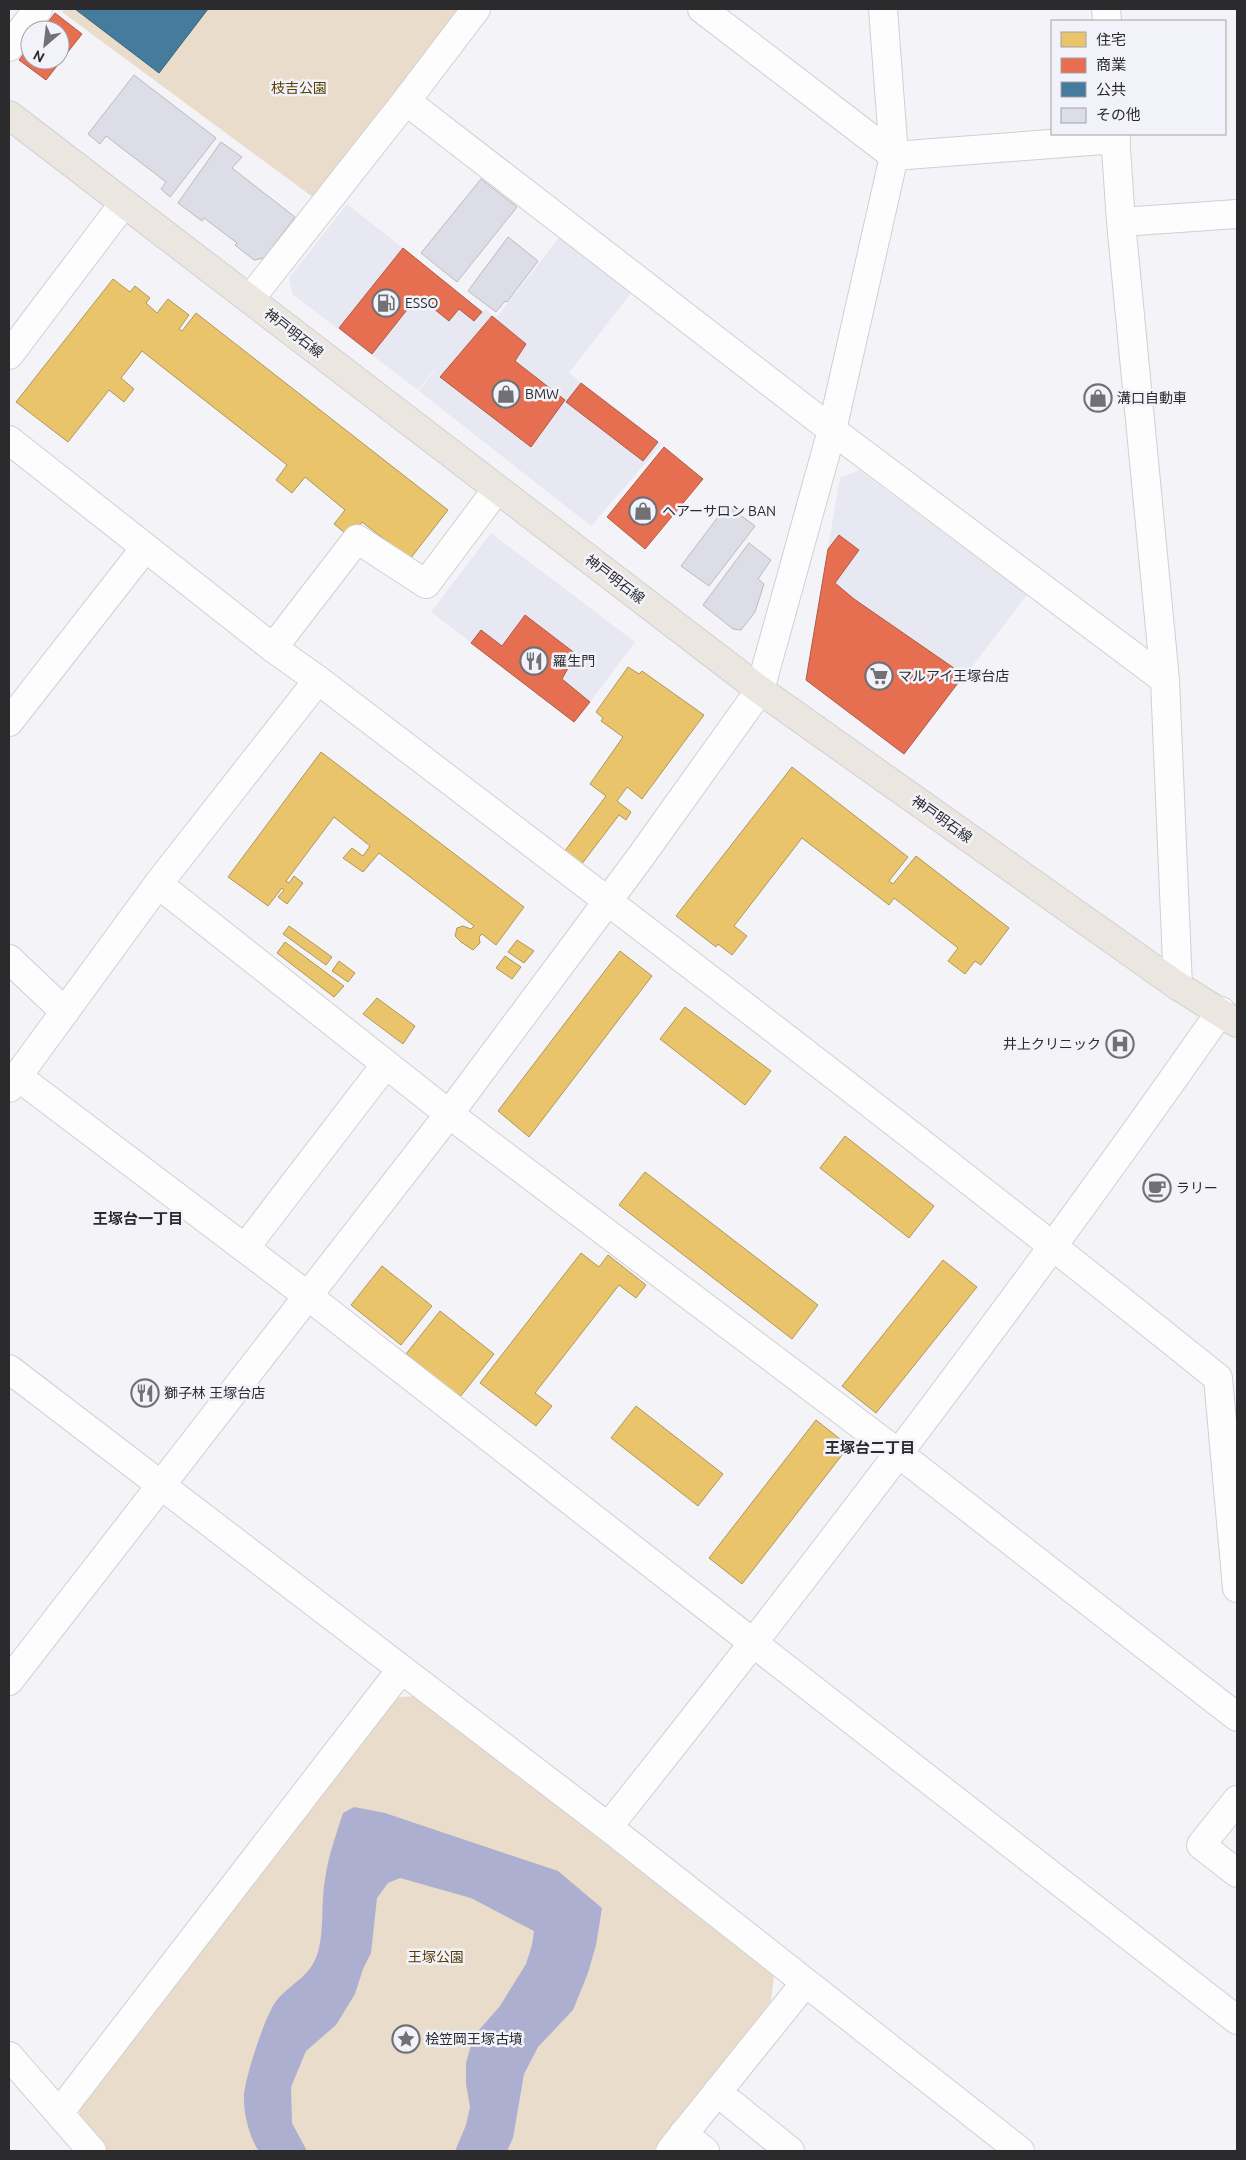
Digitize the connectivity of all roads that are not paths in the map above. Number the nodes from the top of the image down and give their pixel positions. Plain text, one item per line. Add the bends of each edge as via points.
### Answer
1 (38, 9) edge
2 (476, 9) edge
3 (702, 9) edge
4 (883, 9) edge
5 (9, 47) edge
6 (406, 101) junction
7 (9, 115) edge
8 (1116, 136) edge
9 (894, 156) junction
10 (124, 203) junction
11 (1237, 214) edge
12 (1121, 222) junction
13 (250, 299) junction
14 (9, 355) edge
15 (832, 430) junction
16 (9, 440) edge
17 (497, 489) junction
18 (145, 548) junction
19 (273, 648) junction
20 (318, 680) junction
21 (1164, 680) junction
22 (760, 690) junction
23 (9, 722) edge
24 (158, 884) junction
25 (608, 901) junction
26 (9, 959) edge
27 (1178, 986) junction
28 (64, 1012) junction
29 (1229, 1017) edge
30 (386, 1064) junction
31 (13, 1082) edge
32 (450, 1114) junction
33 (1054, 1247) junction
34 (244, 1248) junction
35 (308, 1296) junction
36 (9, 1369) edge
37 (898, 1453) junction
38 (159, 1485) junction
39 (1237, 1588) edge
40 (755, 1643) junction
41 (400, 1671) junction
42 (9, 1680) edge
43 (1237, 1717) edge
44 (1237, 1800) edge
45 (608, 1827) junction
46 (1237, 1873) edge
47 (805, 1983) junction
48 (1237, 2020) edge
49 (9, 2056) edge
50 (717, 2092) junction
51 (59, 2113) junction
52 (677, 2143) edge
53 (92, 2151) edge
54 (705, 2151) edge
55 (790, 2151) edge
56 (1020, 2151) edge

1 - 5 street
2 - 6 street
3 - 9 street
4 - 9 street
6 - 13 street
6 - 15 street
7 - 10 main road, 神戸明石線
8 - 9 street
8 - 12 street
9 - 15 street
10 - 13 main road, 神戸明石線
10 - 14 street
11 - 12 street
12 - 21 street
13 - 17 main road, 神戸明石線
15 - 21 street
15 - 22 street
16 - 18 street
17 - 19 street via 426,584 357,539
17 - 22 main road, 神戸明石線
18 - 19 street
18 - 23 street
19 - 20 street
20 - 24 street
20 - 25 street
21 - 27 street
22 - 25 street
22 - 27 main road, 神戸明石線
24 - 28 street
24 - 30 street
25 - 32 street
25 - 33 street
26 - 28 street
27 - 29 main road, 神戸明石線
28 - 31 street
29 - 33 street
30 - 32 street
30 - 34 street
31 - 34 street
32 - 35 street
32 - 37 street
33 - 37 street
33 - 39 street via 1218,1378
34 - 35 street
35 - 38 street
35 - 40 street
36 - 38 street
37 - 40 street
37 - 43 street
38 - 41 street
38 - 42 street
40 - 45 street
40 - 48 street
41 - 45 street
41 - 51 street
44 - 46 street via 1201,1845
45 - 47 street
47 - 50 street
47 - 56 street
49 - 51 street
50 - 52 street
50 - 55 street
51 - 53 street
52 - 54 street

